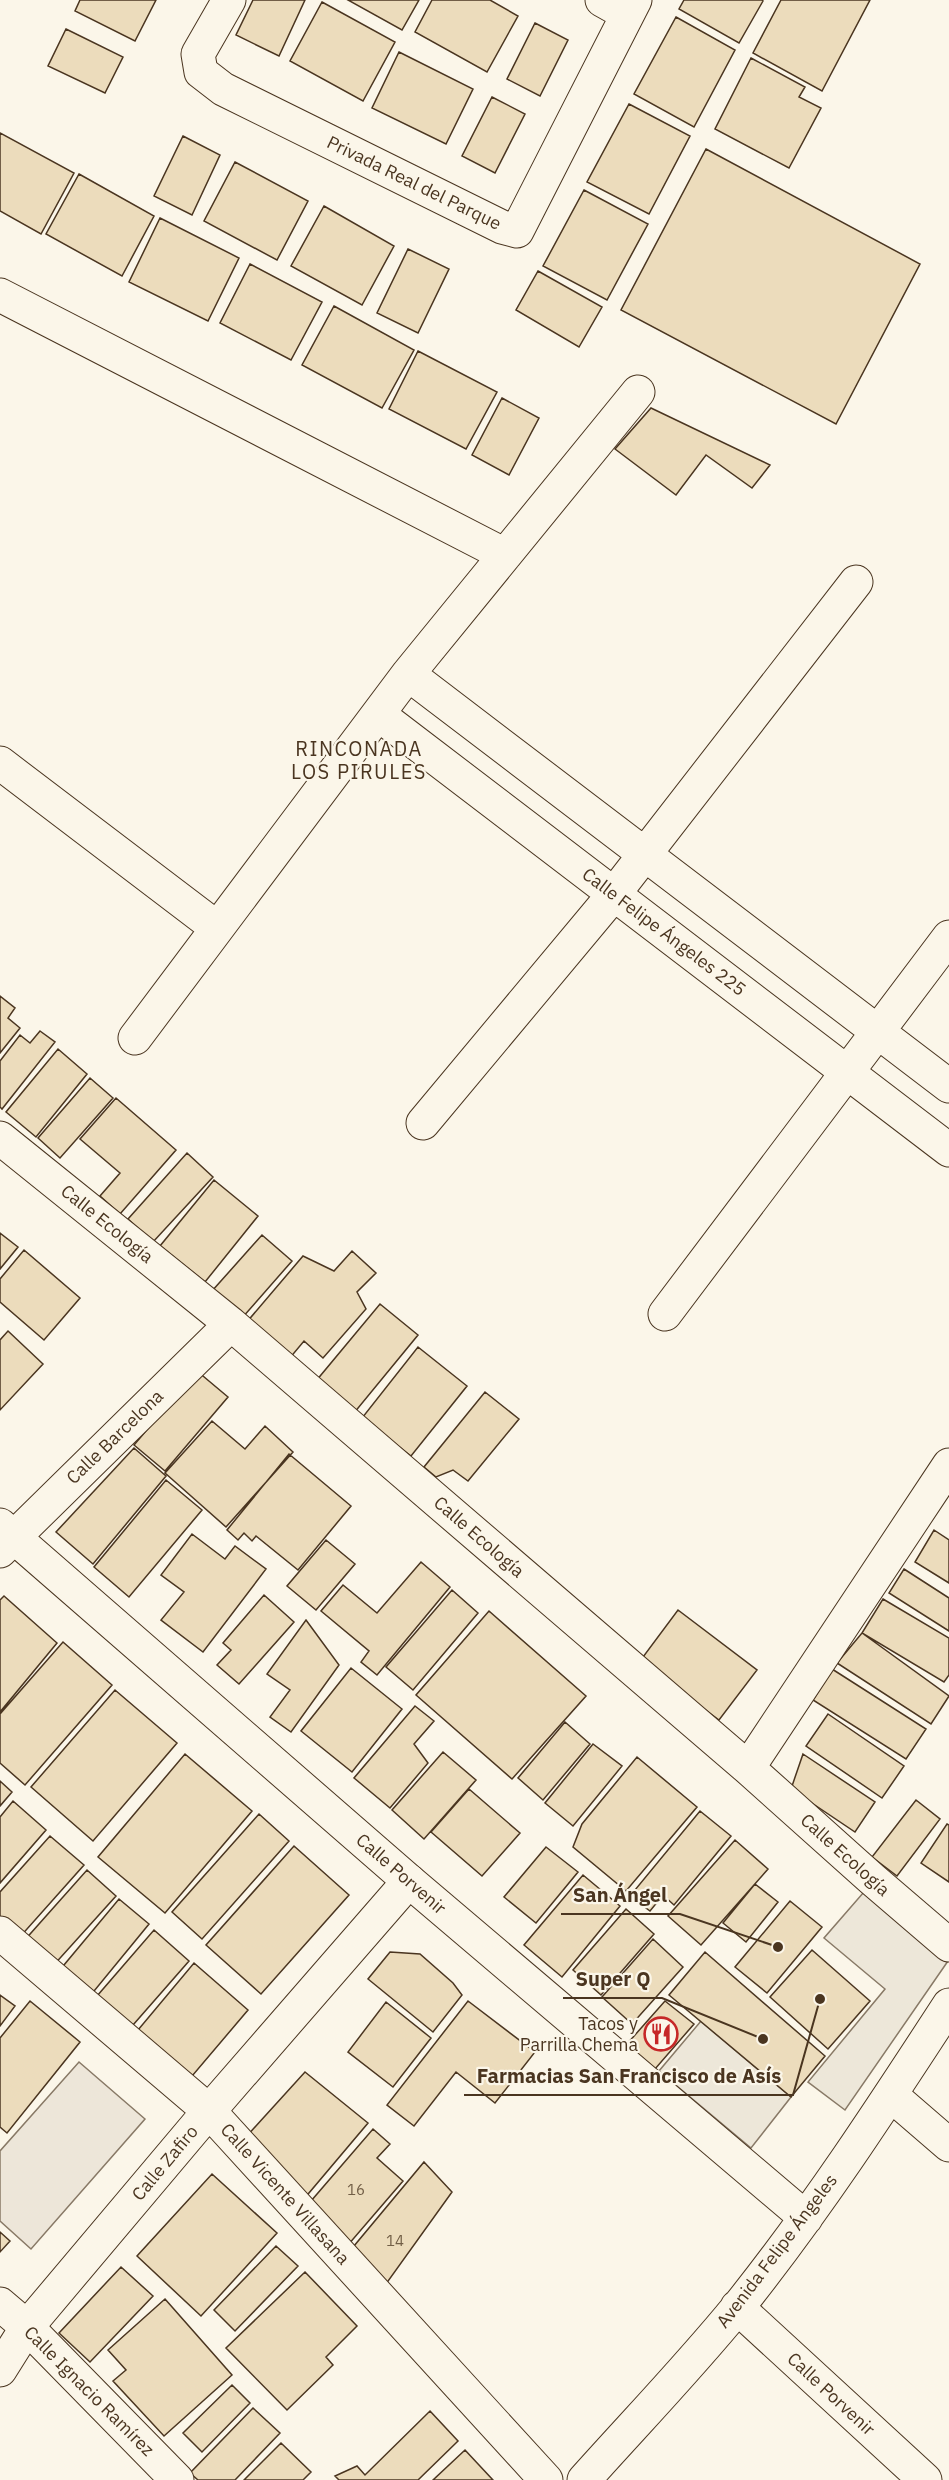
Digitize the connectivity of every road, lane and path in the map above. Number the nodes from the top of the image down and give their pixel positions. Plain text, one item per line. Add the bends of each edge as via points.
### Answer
1 (229, 0) edge
2 (621, 5) edge
3 (0, 295) edge
4 (638, 392) dead end
5 (506, 555) junction
6 (856, 582) dead end
7 (408, 674) junction
8 (378, 714) junction
9 (0, 763) edge
10 (645, 854) junction
11 (614, 894) junction
12 (217, 928) junction
13 (949, 937) edge
14 (878, 1032) junction
15 (135, 1038) dead end
16 (848, 1072) junction
17 (949, 1086) edge
18 (423, 1123) dead end
19 (0, 1138) edge
20 (949, 1150) edge
21 (665, 1314) dead end
22 (231, 1324) junction
23 (949, 1465) edge
24 (4, 1537) edge
25 (748, 1768) junction
26 (409, 1881) junction
27 (0, 1933) edge
28 (949, 1945) edge
29 (949, 2005) edge
30 (891, 2094) junction
31 (209, 2111) junction
32 (949, 2145) edge
33 (806, 2218) junction
34 (0, 2304) edge
35 (737, 2307) junction
36 (27, 2327) junction
37 (0, 2370) edge
38 (177, 2480) edge
39 (546, 2480) edge
40 (584, 2480) edge
41 (926, 2480) edge

1 - 2 street, Privada Real del Parque via 198,54 201,72 215,84 517,231
3 - 5 street
4 - 5 street
5 - 7 street
6 - 10 street
7 - 8 street
7 - 10 street
8 - 11 street, Calle Felipe Ángeles 225
8 - 12 street
9 - 12 street
10 - 11 street
10 - 14 street
11 - 16 street, Calle Felipe Ángeles 225
11 - 18 street
12 - 15 street
13 - 14 street
14 - 16 street
14 - 17 street
16 - 20 street, Calle Felipe Ángeles 225
16 - 21 street
19 - 22 street, Calle Ecología
22 - 24 street, Calle Barcelona
22 - 25 street, Calle Ecología
23 - 25 street
24 - 26 street, Calle Porvenir
25 - 28 street, Calle Ecología
26 - 31 street, Calle Zafiro
26 - 33 street, Calle Porvenir
27 - 31 street, Calle Vicente Villasana
29 - 30 street, Avenida Felipe Ángeles
30 - 32 street
30 - 33 street, Avenida Felipe Ángeles
31 - 36 street, Calle Zafiro
31 - 39 street, Calle Vicente Villasana
33 - 35 street, Avenida Felipe Ángeles
34 - 36 street, Calle Ignacio Ramírez
35 - 40 street, Avenida Felipe Ángeles
35 - 41 street, Calle Porvenir
36 - 37 street, Calle Zafiro
36 - 38 street, Calle Ignacio Ramírez

